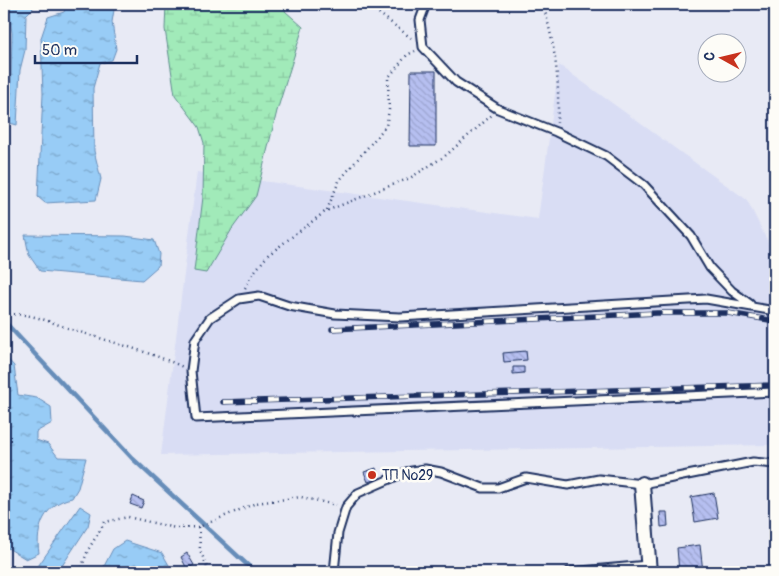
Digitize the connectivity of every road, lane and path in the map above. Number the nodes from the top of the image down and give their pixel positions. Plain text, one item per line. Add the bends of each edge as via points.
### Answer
1 (367, 4) edge
2 (426, 4) edge
3 (543, 4) edge
4 (423, 47) junction
5 (498, 109) junction
6 (556, 132) junction
7 (326, 211) junction
8 (239, 299) junction
9 (753, 305) junction
10 (775, 311) edge
11 (4, 315) edge
12 (191, 370) junction
13 (775, 392) edge
14 (775, 464) edge
15 (642, 484) junction
16 (346, 507) junction
17 (199, 527) junction
18 (648, 569) edge
19 (80, 572) edge
20 (209, 572) edge
21 (334, 572) edge
22 (569, 572) edge

1 - 4 path
2 - 4 lane via 420,20
3 - 6 path via 553,40 559,100
4 - 5 lane via 456,82
4 - 7 path via 407,54 388,78 386,126 339,181
5 - 6 lane
5 - 7 path via 445,156 410,178
6 - 9 lane via 606,156 644,185 691,236 710,268 732,291
7 - 8 path via 268,255
8 - 9 lane via 259,296 289,306 335,314 400,317 706,299
8 - 12 lane via 210,318 195,340
9 - 10 lane
11 - 12 path via 51,320
12 - 13 lane via 196,418
14 - 15 lane via 753,462
15 - 16 lane via 599,479 568,486 526,478 498,488 483,488 425,469 406,472 358,493
15 - 18 street
16 - 17 path via 302,498 256,502
16 - 21 lane via 338,533
17 - 19 path via 175,528 128,517 105,522 88,550
17 - 20 path via 200,550
18 - 22 lane

